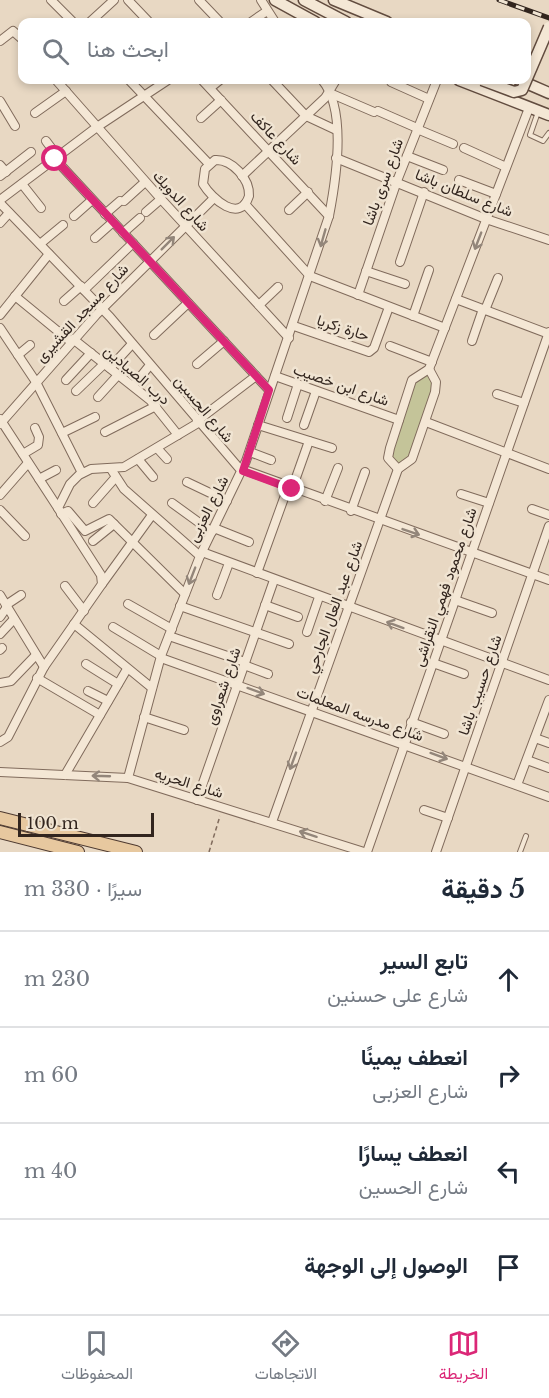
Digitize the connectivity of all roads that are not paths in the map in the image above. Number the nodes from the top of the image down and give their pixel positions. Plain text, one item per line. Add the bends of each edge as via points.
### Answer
1 (51, 0) edge
2 (114, 0) edge
3 (128, 0) edge
4 (199, 0) edge
5 (261, 0) edge
6 (275, 0) edge
7 (304, 0) edge
8 (334, 0) edge
9 (267, 11) junction
10 (69, 18) edge
11 (94, 18) edge
12 (145, 18) edge
13 (216, 18) edge
14 (257, 18) edge
15 (271, 18) edge
16 (308, 18) edge
17 (338, 18) edge
18 (377, 18) edge
19 (549, 27) edge
20 (18, 35) edge
21 (0, 41) edge
22 (531, 69) edge
23 (60, 84) edge
24 (133, 84) edge
25 (162, 84) edge
26 (206, 84) edge
27 (215, 84) edge
28 (276, 84) edge
29 (325, 84) edge
30 (334, 84) edge
31 (395, 84) edge
32 (435, 84) edge
33 (469, 84) edge
34 (493, 84) edge
35 (525, 84) edge
36 (528, 84) edge
37 (210, 88) junction
38 (66, 91) junction
39 (331, 92) junction
40 (549, 93) edge
41 (145, 95) junction
42 (429, 99) junction
43 (221, 100) junction
44 (0, 101) edge
45 (539, 112) edge
46 (35, 113) dead end
47 (306, 116) junction
48 (201, 118) dead end
49 (15, 126) dead end
50 (97, 128) junction
51 (417, 129) junction
52 (336, 130) junction
53 (549, 133) edge
54 (46, 141) dead end
55 (453, 144) dead end
56 (464, 148) dead end
57 (269, 151) junction
58 (31, 152) dead end
59 (407, 156) junction
60 (56, 158) junction
61 (336, 159) junction
62 (210, 164) junction
63 (0, 165) edge
64 (506, 167) junction
65 (443, 170) dead end
66 (3, 174) edge
67 (242, 176) junction
68 (459, 180) dead end
69 (397, 181) junction
70 (145, 182) junction
71 (22, 184) junction
72 (308, 192) junction
73 (424, 192) junction
74 (496, 194) junction
75 (214, 198) junction
76 (161, 199) junction
77 (93, 200) junction
78 (0, 202) edge
79 (245, 204) junction
80 (41, 208) dead end
81 (289, 210) dead end
82 (9, 213) junction
83 (105, 214) junction
84 (74, 216) dead end
85 (330, 216) junction
86 (486, 219) junction
87 (113, 222) junction
88 (0, 223) edge
89 (63, 225) dead end
90 (186, 226) junction
91 (123, 233) junction
92 (95, 238) dead end
93 (549, 240) edge
94 (133, 243) junction
95 (40, 244) junction
96 (49, 254) junction
97 (149, 262) junction
98 (400, 262) dead end
99 (429, 270) dead end
100 (366, 271) junction
101 (310, 276) junction
102 (498, 278) dead end
103 (405, 284) dead end
104 (278, 287) dead end
105 (82, 288) junction
106 (358, 295) junction
107 (15, 296) junction
108 (456, 299) junction
109 (64, 301) dead end
110 (188, 303) junction
111 (259, 305) junction
112 (388, 307) junction
113 (102, 308) junction
114 (484, 310) junction
115 (0, 315) edge
116 (413, 316) junction
117 (294, 326) junction
118 (0, 328) edge
119 (445, 328) junction
120 (549, 333) edge
121 (154, 335) dead end
122 (289, 338) junction
123 (72, 341) junction
124 (224, 341) junction
125 (472, 341) dead end
126 (132, 344) junction
127 (30, 345) dead end
128 (390, 346) dead end
129 (91, 353) junction
130 (18, 355) junction
131 (197, 364) dead end
132 (150, 365) junction
133 (107, 366) junction
134 (430, 366) junction
135 (118, 375) junction
136 (256, 376) junction
137 (275, 376) junction
138 (66, 380) dead end
139 (36, 382) junction
140 (298, 384) junction
141 (133, 386) junction
142 (269, 390) junction
143 (76, 391) dead end
144 (316, 391) junction
145 (497, 394) dead end
146 (98, 397) dead end
147 (524, 403) junction
148 (156, 406) junction
149 (95, 417) dead end
150 (287, 418) dead end
151 (399, 420) junction
152 (1, 422) edge
153 (197, 422) junction
154 (426, 422) junction
155 (258, 425) junction
156 (304, 425) dead end
157 (35, 428) dead end
158 (105, 432) dead end
159 (62, 433) junction
160 (178, 435) junction
161 (309, 441) junction
162 (157, 448) junction
163 (332, 448) dead end
164 (250, 452) junction
165 (506, 453) junction
166 (23, 454) junction
167 (138, 459) junction
168 (167, 459) dead end
169 (272, 460) dead end
170 (28, 463) junction
171 (338, 468) dead end
172 (111, 469) junction
173 (398, 469) junction
174 (549, 469) edge
175 (56, 470) dead end
176 (243, 471) junction
177 (365, 472) dead end
178 (82, 473) junction
179 (153, 477) dead end
180 (115, 478) junction
181 (39, 479) junction
182 (187, 482) dead end
183 (290, 488) junction
184 (461, 494) dead end
185 (0, 495) edge
186 (227, 501) junction
187 (325, 501) junction
188 (93, 503) dead end
189 (171, 503) dead end
190 (489, 503) junction
191 (532, 509) dead end
192 (0, 510) edge
193 (60, 511) junction
194 (351, 511) junction
195 (152, 515) junction
196 (549, 515) edge
197 (379, 521) junction
198 (114, 524) junction
199 (549, 526) edge
200 (213, 530) junction
201 (25, 536) dead end
202 (93, 541) dead end
203 (249, 542) dead end
204 (132, 544) junction
205 (472, 553) junction
206 (201, 554) junction
207 (229, 563) junction
208 (257, 573) junction
209 (532, 574) junction
210 (274, 580) junction
211 (549, 580) edge
212 (102, 584) junction
213 (64, 586) dead end
214 (185, 594) junction
215 (0, 595) edge
216 (21, 595) dead end
217 (217, 595) dead end
218 (320, 597) junction
219 (456, 600) junction
220 (128, 604) dead end
221 (265, 605) junction
222 (7, 606) junction
223 (180, 606) junction
224 (348, 608) junction
225 (84, 610) junction
226 (492, 613) dead end
227 (0, 617) edge
228 (298, 617) dead end
229 (14, 619) junction
230 (74, 624) junction
231 (113, 627) dead end
232 (171, 632) junction
233 (256, 632) junction
234 (307, 632) dead end
235 (0, 634) edge
236 (440, 641) junction
237 (289, 644) dead end
238 (36, 655) junction
239 (161, 657) junction
240 (433, 663) junction
241 (502, 663) junction
242 (86, 664) dead end
243 (245, 664) junction
244 (44, 667) junction
245 (127, 669) junction
246 (268, 674) dead end
247 (464, 674) dead end
248 (37, 678) junction
249 (549, 680) edge
250 (0, 683) edge
251 (118, 684) junction
252 (238, 684) junction
253 (152, 688) junction
254 (88, 691) dead end
255 (549, 700) edge
256 (108, 701) junction
257 (312, 711) junction
258 (100, 715) junction
259 (144, 717) junction
260 (411, 722) junction
261 (184, 730) dead end
262 (444, 734) dead end
263 (535, 738) junction
264 (0, 742) edge
265 (549, 743) edge
266 (404, 744) junction
267 (527, 760) junction
268 (466, 766) junction
269 (549, 768) edge
270 (0, 772) edge
271 (65, 775) junction
272 (128, 778) junction
273 (518, 785) junction
274 (549, 797) edge
275 (197, 800) junction
276 (424, 810) dead end
277 (0, 818) edge
278 (448, 818) junction
279 (272, 822) junction
280 (0, 832) edge
281 (526, 836) dead end
282 (78, 852) edge
283 (136, 852) edge
284 (365, 852) edge
285 (436, 852) edge
286 (520, 852) edge

1 - 10 street
2 - 11 street
3 - 12 street
4 - 13 street
5 - 9 street
6 - 16 main road
7 - 17 main road
8 - 18 main road
9 - 14 street
9 - 15 street
19 - 22 main road, bridge
20 - 21 street via 13,31
23 - 38 street, شارع الدويك
24 - 41 street
25 - 41 street
26 - 37 street, شارع عاكف
27 - 37 street
28 - 47 street
29 - 39 street
30 - 39 street
31 - 42 street
32 - 42 street, شارع سرى باشا
33 - 45 main road
34 - 35 main road, bridge via 514,92 522,90
36 - 40 main road
37 - 43 street, شارع عاكف
38 - 46 street
38 - 50 street, شارع الدويك
39 - 47 street
39 - 51 street
39 - 52 street, شارع العزبى
41 - 50 street
41 - 62 street
42 - 51 street, شارع سرى باشا
43 - 48 street
43 - 57 street, شارع عاكف
44 - 49 street
45 - 53 lane via 530,135 543,141
45 - 64 street
47 - 52 street
47 - 57 street
50 - 60 street
50 - 70 street, شارع الدويك
51 - 55 street
51 - 59 street, شارع سرى باشا
52 - 61 street, شارع العزبى
54 - 60 street
56 - 64 street
57 - 67 street
57 - 72 street, شارع عاكف
58 - 66 street
59 - 65 street
59 - 69 street, شارع سرى باشا
60 - 71 street
60 - 77 street
61 - 69 street, شارع سلطان باشا
61 - 85 street, شارع العزبى
62 - 67 street via 215,160 226,161
62 - 75 street via 202,179
63 - 66 street
64 - 74 street
67 - 79 street via 249,191
68 - 74 street
69 - 73 street, شارع سلطان باشا
69 - 100 street, شارع سرى باشا
70 - 76 street, شارع الدويك
70 - 83 street
71 - 78 street
71 - 80 street
72 - 81 street
72 - 85 street, شارع عاكف
73 - 86 street, شارع سلطان باشا
73 - 98 street
74 - 86 street
75 - 79 street via 226,208
75 - 90 street, شارع مسجد القشيرى
76 - 90 street, شارع الدويك
76 - 91 street
77 - 83 street
77 - 84 street
78 - 82 street, شارع الحسين
79 - 101 street
82 - 88 street
82 - 95 street, شارع الحسين
83 - 87 street
85 -> 101 street, شارع العزبى
86 - 93 street, شارع سلطان باشا
86 -> 108 street
87 - 91 street
87 - 92 street
89 - 95 street
97 -> 90 street, شارع مسجد القشيرى
90 - 111 street, شارع الدويك
91 - 94 street
94 - 97 street
94 - 105 street
95 - 96 street, شارع الحسين
96 - 105 street, شارع الحسين
96 - 107 street
97 - 110 street
97 - 113 street, شارع مسجد القشيرى
99 - 116 street
100 - 103 street
100 - 106 street, شارع سرى باشا
101 - 106 street
101 - 117 street, شارع العزبى
102 - 114 street
104 - 111 street
105 - 109 street
105 - 113 street, شارع الحسين
106 - 112 street
107 - 115 street
107 - 123 street, درب الصيادين
108 - 114 street
108 - 119 street
110 - 121 street
110 - 124 street
111 - 122 street, شارع الدويك
112 - 116 street
112 - 117 street, حارة زكريا via 374,348 369,352
113 - 123 street, شارع مسجد القشيرى
113 - 126 street, شارع الحسين
114 - 120 street
114 - 125 street
116 - 119 street
117 - 122 street, شارع العزبى
118 - 130 street
119 - 134 street
120 - 147 street, شارع محمود فهمي النقراشى
122 - 137 street, شارع العزبى
123 - 129 street, درب الصيادين
123 - 139 street, شارع مسجد القشيرى
124 - 131 street
124 - 136 street
126 - 132 street, شارع الحسين
126 - 133 street
127 - 130 street
128 - 134 street
129 - 133 street, درب الصيادين
129 - 138 street
130 - 139 street
132 - 141 street
132 - 153 street, شارع الحسين
133 - 135 street, درب الصيادين
133 - 143 street
134 - 151 street via 412,380
134 - 154 street via 436,387
135 - 141 street, درب الصيادين
135 - 146 street
136 - 142 street
136 - 153 street
137 - 140 street, شارع ابن خصيب
137 - 142 street, شارع العزبى
139 - 152 street, شارع مسجد القشيرى
139 - 159 street
140 - 144 street, شارع ابن خصيب
140 - 150 street
141 - 148 street, درب الصيادين
142 - 155 street, شارع العزبى
144 - 151 street, شارع ابن خصيب
144 - 156 street
145 - 147 street
147 - 165 street, شارع محمود فهمي النقراشى
148 - 158 street
148 - 160 street, درب الصيادين
149 - 159 street
151 - 173 street via 388,453 390,462
152 - 166 street
153 - 160 street
153 - 176 street, شارع الحسين
154 - 165 street
154 - 173 street via 412,459
155 - 161 street
155 - 164 street, شارع العزبى
157 - 166 street via 38,445
159 - 178 street
160 - 162 street
161 - 163 street
161 - 183 street
162 - 167 street
162 - 168 street
164 - 169 street
164 - 176 street, شارع العزبى
165 - 174 street
165 - 190 street, شارع محمود فهمي النقراشى
166 - 170 street
167 - 172 street
167 - 179 street
170 - 181 street
170 - 185 street
171 - 187 street
172 - 178 street
172 - 180 street
173 - 197 street, شارع عبد العال الجارحي
175 - 181 street
176 - 183 street, شارع الحسين
176 - 186 street, شارع العزبى
177 - 194 street
178 - 193 street via 70,484
180 - 188 street
180 - 195 street
181 - 193 street
182 - 186 street
183 - 187 street, شارع الحسين
183 - 208 street
184 - 190 street
186 - 200 street, شارع العزبى
187 - 194 street, شارع الحسين
189 - 200 street
190 - 205 street, شارع محمود فهمي النقراشى
191 - 196 street
192 - 201 street
193 - 198 street via 68,511 85,531 107,518
193 - 212 street via 101,575
194 - 197 street, شارع الحسين
195 - 204 street
195 - 206 street
197 -> 205 street, شارع الحسين
197 - 224 street, شارع عبد العال الجارحي
198 - 202 street
198 - 204 street
199 - 209 street, شارع حسيب باشا
200 - 203 street
200 - 206 street, شارع العزبى
204 - 212 street
204 - 214 street
205 - 209 street, شارع الحسين
205 - 219 street, شارع محمود فهمي النقراشى
206 - 207 street
206 -> 214 street, شارع العزبى
207 - 208 street
207 - 217 street
208 - 210 street
209 - 211 street, شارع الحسين
209 - 241 street, شارع حسيب باشا
210 - 218 street
210 - 221 street, شارع شعراوى
212 - 225 street
213 - 225 street
214 - 223 street, شارع العزبى
215 - 222 street
216 - 222 street
218 - 224 street
218 - 234 street
219 - 226 street
219 - 236 street, شارع محمود فهمي النقراشى
220 - 232 street
221 - 228 street
221 - 233 street, شارع شعراوى
222 - 227 street
222 - 229 street
223 - 232 street, شارع العزبى
223 - 233 street
236 -> 224 street
224 - 257 street, شارع عبد العال الجارحي
225 - 230 street
229 - 235 street
229 - 238 street
230 - 244 street
230 - 245 street
231 - 239 street, شارع مدرسه المعلمات
232 - 239 street, شارع العزبى
232 - 243 street
233 - 237 street
233 - 243 street, شارع شعراوى
236 - 240 street, شارع محمود فهمي النقراشى
236 - 241 street
238 - 244 street
238 - 250 street via 11,681
239 - 252 street, شارع مدرسه المعلمات
239 - 253 street, شارع العزبى
240 - 247 street
240 - 260 street, شارع محمود فهمي النقراشى
241 - 249 street
241 - 268 street, شارع حسيب باشا
242 - 251 street
243 - 246 street
243 - 252 street, شارع شعراوى
244 - 248 street
245 - 251 street
245 - 253 street
248 - 258 street
248 - 264 street via 8,737
251 - 256 street
252 -> 257 street, شارع مدرسه المعلمات
252 - 275 street, شارع شعراوى
253 - 259 street, شارع العزبى
254 - 256 street
255 - 263 street
256 - 258 street
257 - 266 street, شارع مدرسه المعلمات
257 -> 279 street, شارع عبد العال الجارحي
258 - 271 street
259 - 261 street
259 - 272 street, شارع العزبى
260 - 262 street
260 - 266 street, شارع محمود فهمي النقراشى
263 - 265 street
263 - 267 street
266 -> 268 street, شارع مدرسه المعلمات
266 - 284 street, شارع محمود فهمي النقراشى
267 - 269 street
267 - 273 street
268 - 273 street, شارع مدرسه المعلمات
268 - 278 street, شارع حسيب باشا
270 - 271 street, شارع الحريه
272 -> 271 street, شارع الحريه
272 - 275 street, شارع الحريه
273 - 274 street, شارع مدرسه المعلمات
275 - 279 street, شارع الحريه
276 - 278 street
277 - 283 main road
278 - 285 street, شارع حسيب باشا
284 -> 279 street, شارع الحريه
280 - 282 main road
281 - 286 lane

